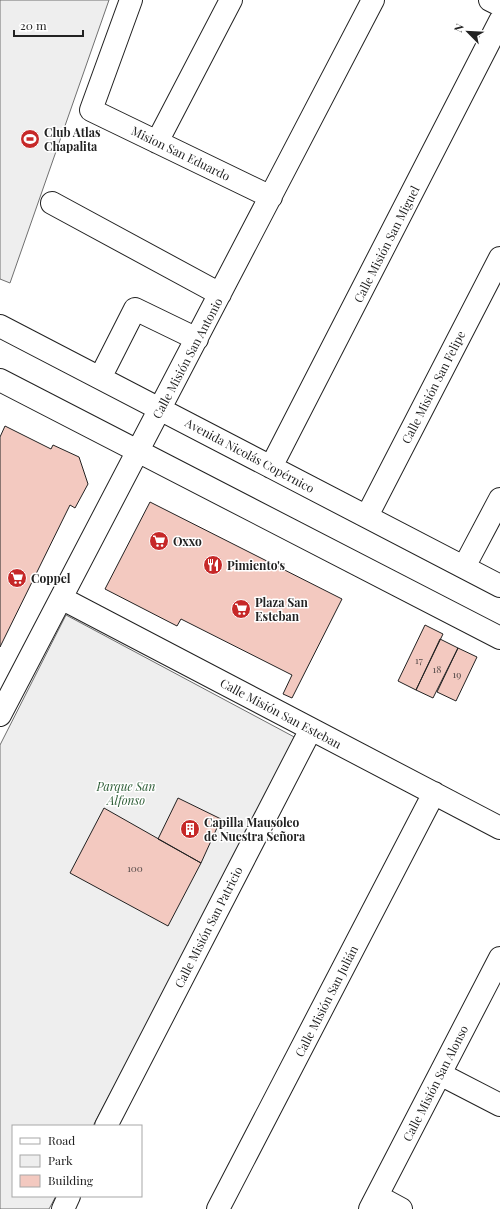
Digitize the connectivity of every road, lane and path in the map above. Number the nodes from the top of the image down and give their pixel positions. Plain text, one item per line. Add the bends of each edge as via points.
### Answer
1 (131, 0) edge
2 (231, 0) edge
3 (372, 0) edge
4 (490, 0) edge
5 (500, 5) edge
6 (500, 21) edge
7 (157, 142) junction
8 (271, 197) junction
9 (52, 203) dead end
10 (500, 258) edge
11 (220, 294) junction
12 (0, 326) edge
13 (197, 339) junction
14 (100, 378) junction
15 (0, 380) edge
16 (160, 408) junction
17 (138, 451) junction
18 (271, 467) junction
19 (500, 499) edge
20 (367, 516) junction
21 (464, 567) junction
22 (500, 586) edge
23 (61, 598) junction
24 (500, 638) edge
25 (0, 715) edge
26 (311, 729) junction
27 (434, 793) junction
28 (500, 828) edge
29 (500, 958) edge
30 (440, 1074) junction
31 (500, 1105) edge
32 (107, 1125) edge
33 (69, 1197) edge
34 (374, 1202) edge
35 (63, 1209) edge
36 (218, 1209) edge
37 (402, 1209) edge

1 - 7 street, Mision San Eduardo via 91,110
2 - 7 street
3 - 8 street, Calle Misión San Antonio
4 - 5 street
6 - 18 street, Calle Misión San Miguel
7 - 8 street, Mision San Eduardo
8 - 11 street, Calle Misión San Antonio
9 - 11 street
10 - 20 street, Calle Misión San Felipe
11 - 13 street, Calle Misión San Antonio
12 - 14 street, Avenida Nicolás Copérnico
13 - 14 street via 135,309
13 - 16 street, Calle Misión San Antonio
14 - 16 street, Avenida Nicolás Copérnico
15 - 17 street
16 - 17 street, Calle Misión San Antonio
16 - 18 street, Avenida Nicolás Copérnico
17 - 23 street, Calle Misión San Antonio
17 - 24 street
18 - 20 street, Avenida Nicolás Copérnico
19 - 21 street
20 - 21 street, Avenida Nicolás Copérnico
21 - 22 street, Avenida Nicolás Copérnico
23 - 25 street, Calle Misión San Antonio
23 - 26 street, Calle Misión San Esteban
26 - 27 street, Calle Misión San Esteban
26 - 32 street, Calle Misión San Patricio
27 - 28 street, Calle Misión San Esteban
27 - 36 street, Calle Misión San Julián
29 - 30 street, Calle Misión San Alonso
30 - 31 street
30 - 34 street, Calle Misión San Alonso
33 - 35 street
34 - 37 street

